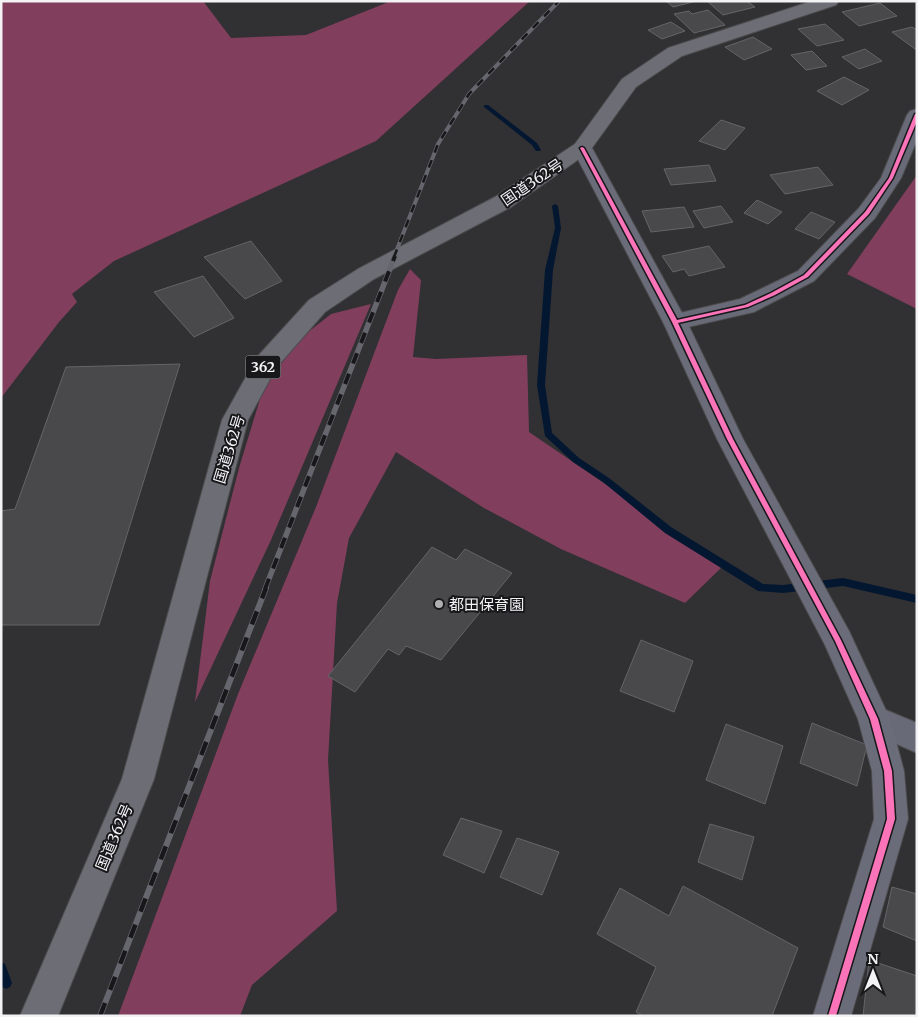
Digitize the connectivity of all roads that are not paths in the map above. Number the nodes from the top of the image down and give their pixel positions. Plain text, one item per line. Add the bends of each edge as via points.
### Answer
1 (830, 1) edge
2 (917, 115) edge
3 (582, 148) junction
4 (675, 322) junction
5 (874, 719) junction
6 (917, 738) edge
7 (39, 1016) edge
8 (832, 1016) edge

1 - 3 highway, 国道362号 / 362 via 675,52 629,83
2 - 4 street via 891,178 867,214 806,276 746,306
3 - 4 street
3 - 7 highway, 国道362号 / 362 via 503,202 366,274 317,306 266,363 235,420 138,779
4 - 5 street via 730,439 838,640
5 - 6 street
5 - 8 street via 888,771 891,819

